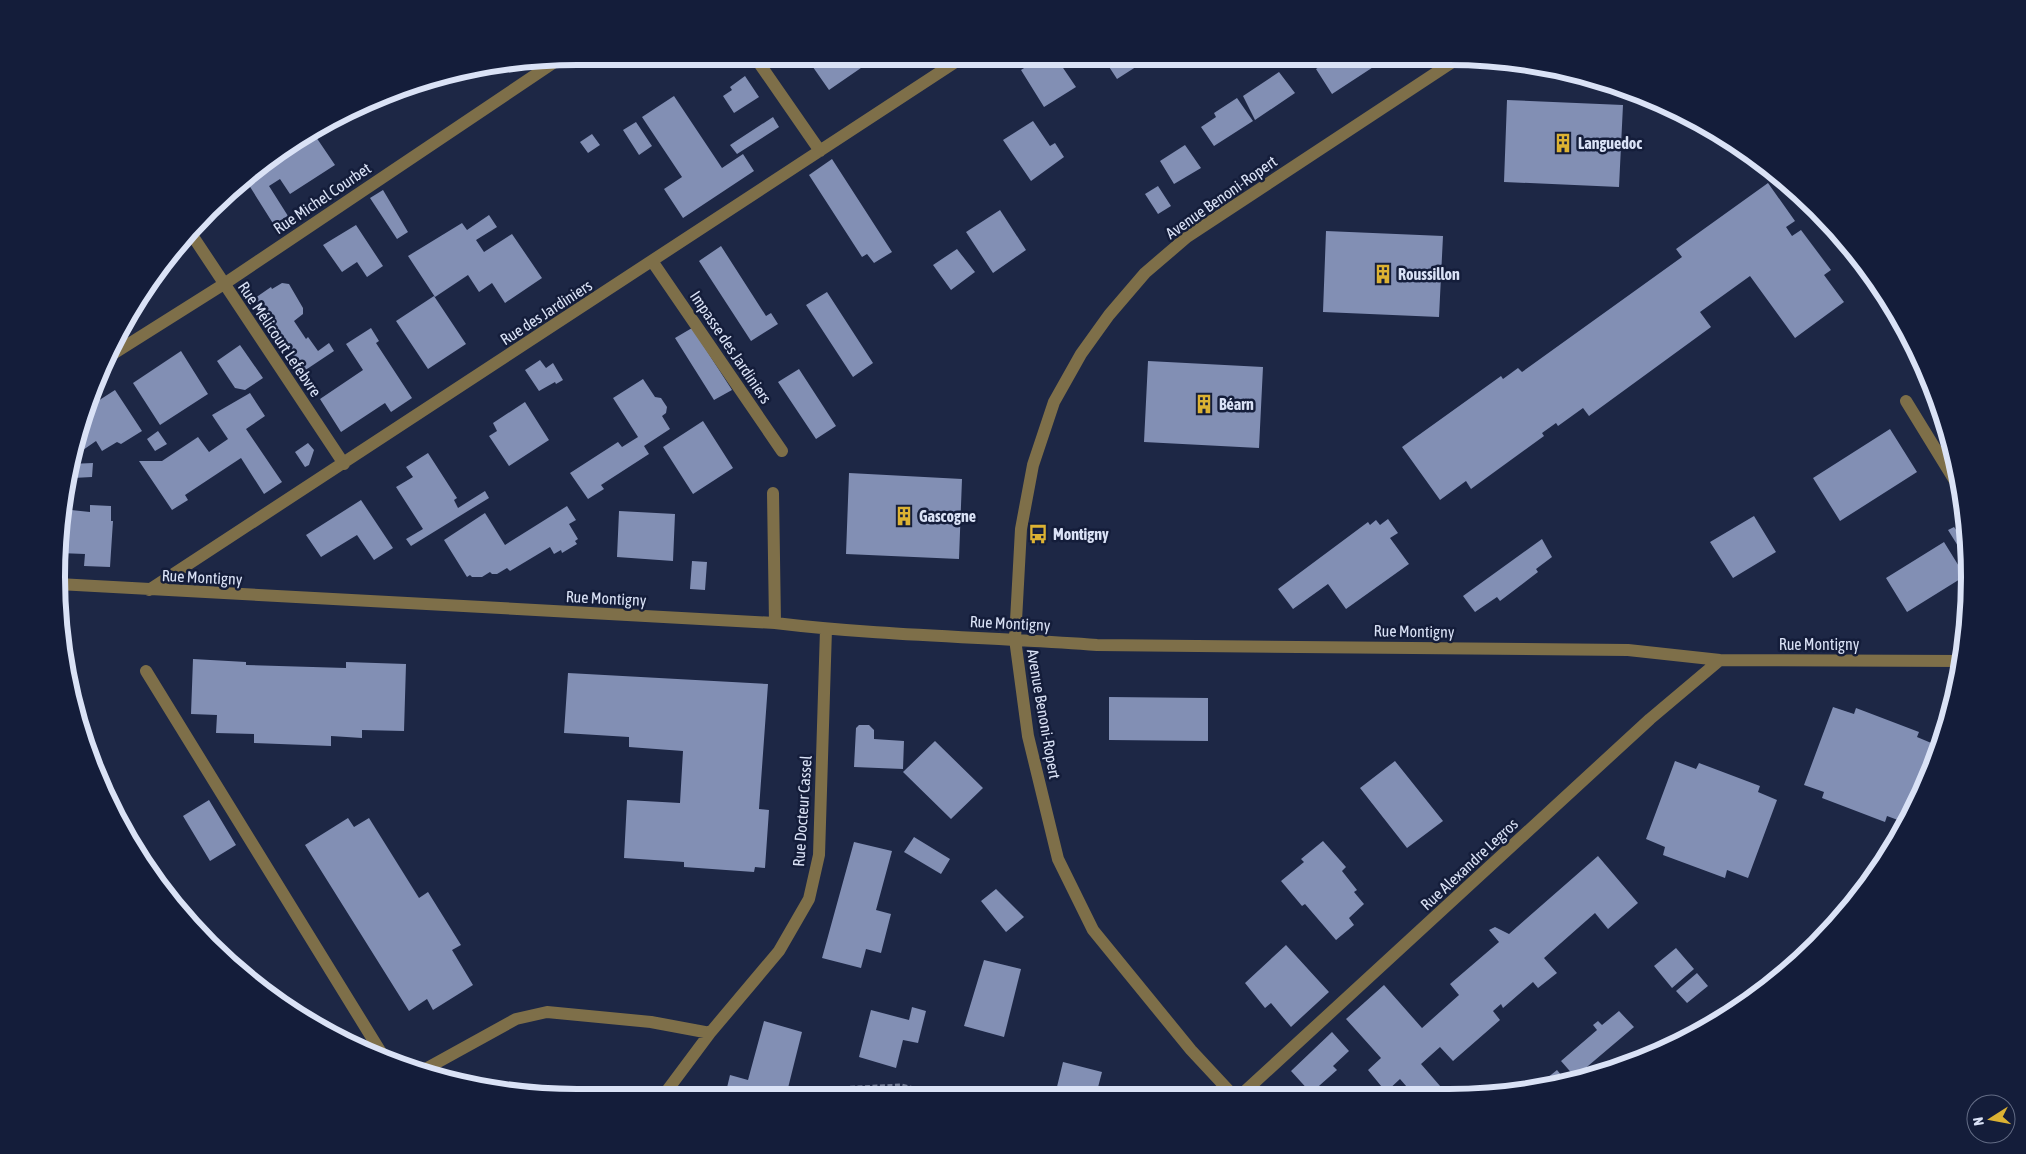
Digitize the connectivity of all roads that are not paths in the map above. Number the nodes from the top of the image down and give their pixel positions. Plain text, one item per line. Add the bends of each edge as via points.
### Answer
1 (760, 65) edge
2 (951, 65) edge
3 (1448, 65) edge
4 (549, 66) edge
5 (820, 151) junction
6 (194, 237) edge
7 (652, 261) junction
8 (224, 284) junction
9 (118, 351) edge
10 (1906, 401) dead end
11 (782, 451) dead end
12 (344, 464) junction
13 (1950, 473) edge
14 (773, 493) dead end
15 (65, 584) edge
16 (149, 590) junction
17 (775, 623) junction
18 (826, 629) junction
19 (1015, 639) junction
20 (1720, 660) junction
21 (1954, 660) edge
22 (146, 671) dead end
23 (710, 1033) junction
24 (379, 1049) edge
25 (429, 1067) edge
26 (668, 1089) edge
27 (1227, 1089) edge
28 (1247, 1089) edge

1 - 5 street
2 - 5 street, Rue des Jardiniers
3 - 19 street, Avenue Benoni-Ropert via 1187,237 1145,273 1109,315 1081,354 1054,402 1033,465 1021,529
4 - 8 street, Rue Michel Courbet
5 - 7 street, Rue des Jardiniers
6 - 8 street, Rue Mélicourt Lefebvre
7 - 11 street, Impasse des Jardiniers
7 - 12 street, Rue des Jardiniers
8 - 9 street, Rue Michel Courbet
8 - 12 street, Rue Mélicourt Lefebvre
10 - 13 street
12 - 16 street, Rue des Jardiniers
14 - 17 street
15 - 16 street, Rue Montigny
16 - 17 street, Rue Montigny
17 - 18 street, Rue Montigny
18 - 19 street, Rue Montigny
18 - 23 street, Rue Docteur Cassel via 818,855 809,898 779,952
19 - 20 street, Rue Montigny via 1097,645 1628,650
19 - 27 street, Avenue Benoni-Ropert via 1028,736 1058,859 1093,930 1191,1050
20 - 21 street, Rue Montigny
20 - 28 street, Rue Alexandre Legros via 1650,719
22 - 24 street
23 - 25 street via 651,1022 547,1012 516,1019
23 - 26 street, Rue Docteur Cassel

